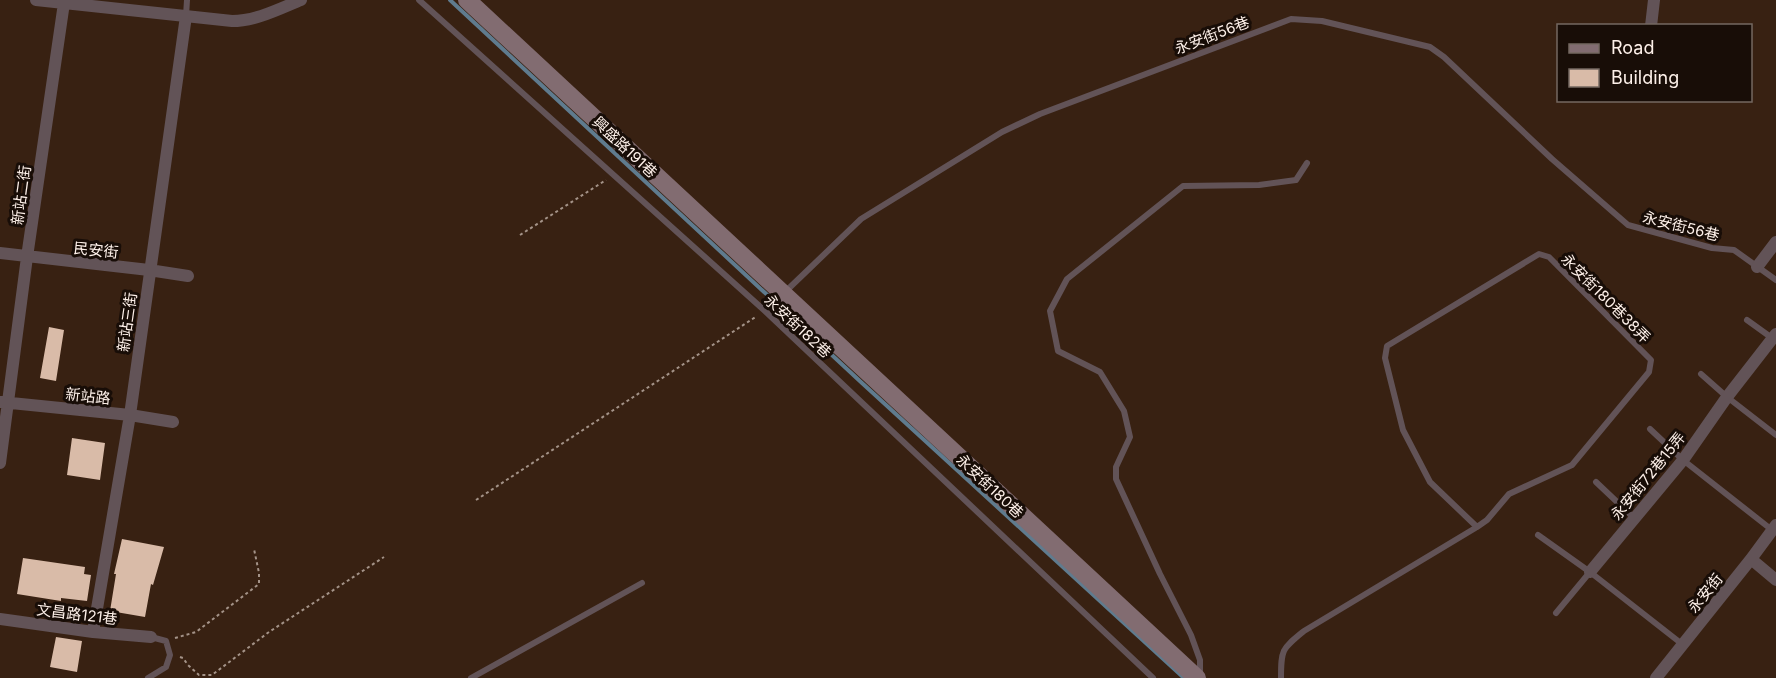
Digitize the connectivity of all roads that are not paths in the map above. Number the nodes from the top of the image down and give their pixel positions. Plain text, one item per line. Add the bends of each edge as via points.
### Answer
1 (36, 0) edge
2 (187, 0) edge
3 (301, 0) edge
4 (419, 0) edge
5 (467, 0) edge
6 (1654, 0) edge
7 (64, 2) edge
8 (186, 16) junction
9 (1651, 24) edge
10 (1307, 163) dead end
11 (1776, 242) edge
12 (0, 254) edge
13 (27, 257) junction
14 (1757, 267) junction
15 (149, 270) junction
16 (188, 276) dead end
17 (1776, 280) edge
18 (783, 295) junction
19 (1746, 320) dead end
20 (1774, 336) edge
21 (1701, 374) dead end
22 (1727, 397) junction
23 (4, 402) edge
24 (130, 416) junction
25 (172, 422) dead end
26 (1650, 429) dead end
27 (1776, 435) edge
28 (1683, 460) junction
29 (0, 463) edge
30 (1596, 482) dead end
31 (1634, 518) junction
32 (1478, 527) junction
33 (1774, 528) edge
34 (1538, 535) dead end
35 (1751, 559) junction
36 (1590, 572) junction
37 (1776, 580) edge
38 (642, 583) dead end
39 (1556, 613) dead end
40 (0, 619) edge
41 (93, 632) junction
42 (151, 637) joint
43 (1683, 644) junction
44 (148, 678) edge
45 (471, 678) edge
46 (1153, 678) edge
47 (1198, 678) edge
48 (1281, 678) edge
49 (1656, 678) edge

1 - 7 street
2 - 8 lane
3 - 8 street via 242,21
4 - 46 lane, 永安街182巷 via 765,311
5 - 18 street, 興盛路191巷
6 - 9 street
7 - 8 street
7 - 13 street, 新站二街
8 - 15 street, 新站三街
10 - 47 lane via 1296,180 1259,185 1183,186 1067,279 1050,311 1058,351 1100,372 1124,411 1130,437 1116,467 1116,479 1191,636 1200,660
11 - 14 street
12 - 13 street, 民安街
13 - 15 street, 民安街
13 - 23 street, 新站二街
14 - 17 lane, 永安街56巷
14 - 18 lane, 永安街56巷 via 1734,250 1712,248 1628,225 1430,47 1322,21 1292,19 1002,132 861,219
15 - 16 street, 民安街
15 - 24 street, 新站三街
18 - 47 street, 永安街180巷
19 - 20 lane
20 - 22 street, 永安街72巷15弄
21 - 22 lane
22 - 27 lane
22 - 28 street, 永安街72巷15弄
23 - 24 street, 新站路
23 - 29 street, 新站二街
24 - 25 street, 新站路
24 - 41 street, 新站三街
26 - 28 lane
28 - 31 street, 永安街72巷15弄
28 - 33 lane
30 - 31 lane
31 - 36 street, 永安街72巷15弄
32 - 32 lane, 永安街180巷38弄 via 1431,482 1403,430 1385,358 1387,346 1539,254 1549,257 1651,360 1649,372 1572,465 1509,494
32 - 48 lane, 永安街180巷38弄 via 1304,631 1285,646
33 - 35 street, 永安街
34 - 36 lane
35 - 37 street
35 - 43 street, 永安街
36 - 39 lane
36 - 43 lane
38 - 45 lane
40 - 41 street, 文昌路121巷
41 - 42 street, 文昌路121巷
42 - 44 lane via 166,641 170,655 166,667
43 - 49 street, 永安街

